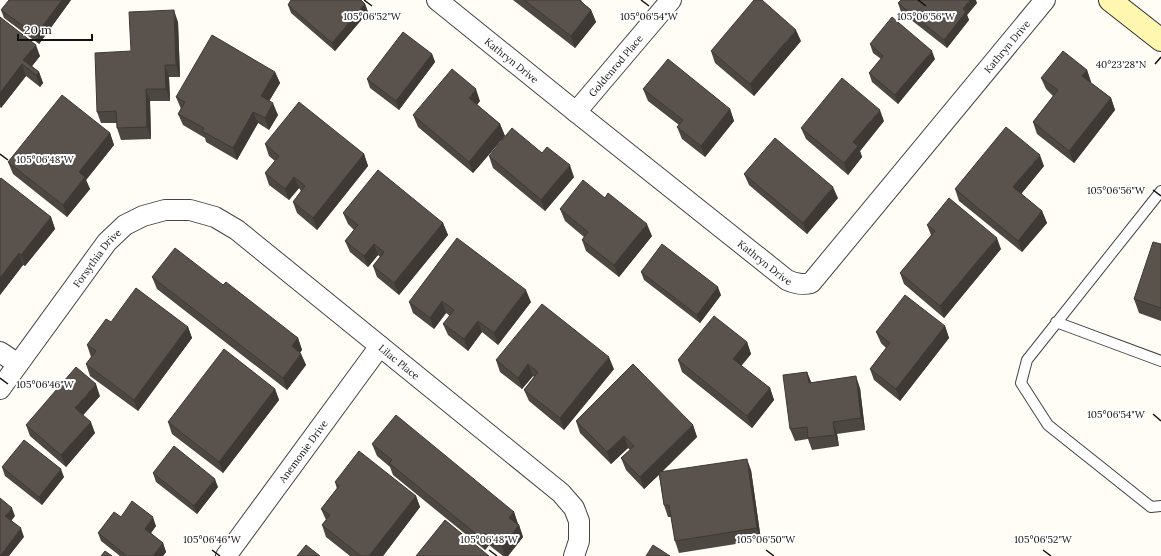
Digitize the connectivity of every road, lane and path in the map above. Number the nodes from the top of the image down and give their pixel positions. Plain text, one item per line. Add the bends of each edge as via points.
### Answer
1 (438, 0) edge
2 (671, 0) edge
3 (1045, 0) edge
4 (1110, 0) edge
5 (1161, 40) edge
6 (576, 112) junction
7 (1161, 191) edge
8 (237, 230) joint
9 (1056, 322) junction
10 (380, 346) junction
11 (0, 352) edge
12 (1161, 361) edge
13 (18, 364) junction
14 (0, 389) edge
15 (1161, 506) edge
16 (226, 556) edge
17 (574, 556) edge

1 - 6 street, Kathryn Drive
2 - 6 street, Goldenrod Place
3 - 6 street, Kathryn Drive via 811,283 804,285 787,280
4 - 5 main road
7 - 9 lane
8 - 10 street, Lilac Place
8 - 13 street, Forsythia Drive via 215,217 190,210 165,210 143,216 125,225 107,242
9 - 12 lane
9 - 15 lane via 1027,360 1021,383 1048,426 1151,507
10 - 16 street, Anemonie Drive
10 - 17 street, Lilac Place via 561,493 574,508 579,521 580,541
11 - 13 street
13 - 14 street, Forsythia Drive

